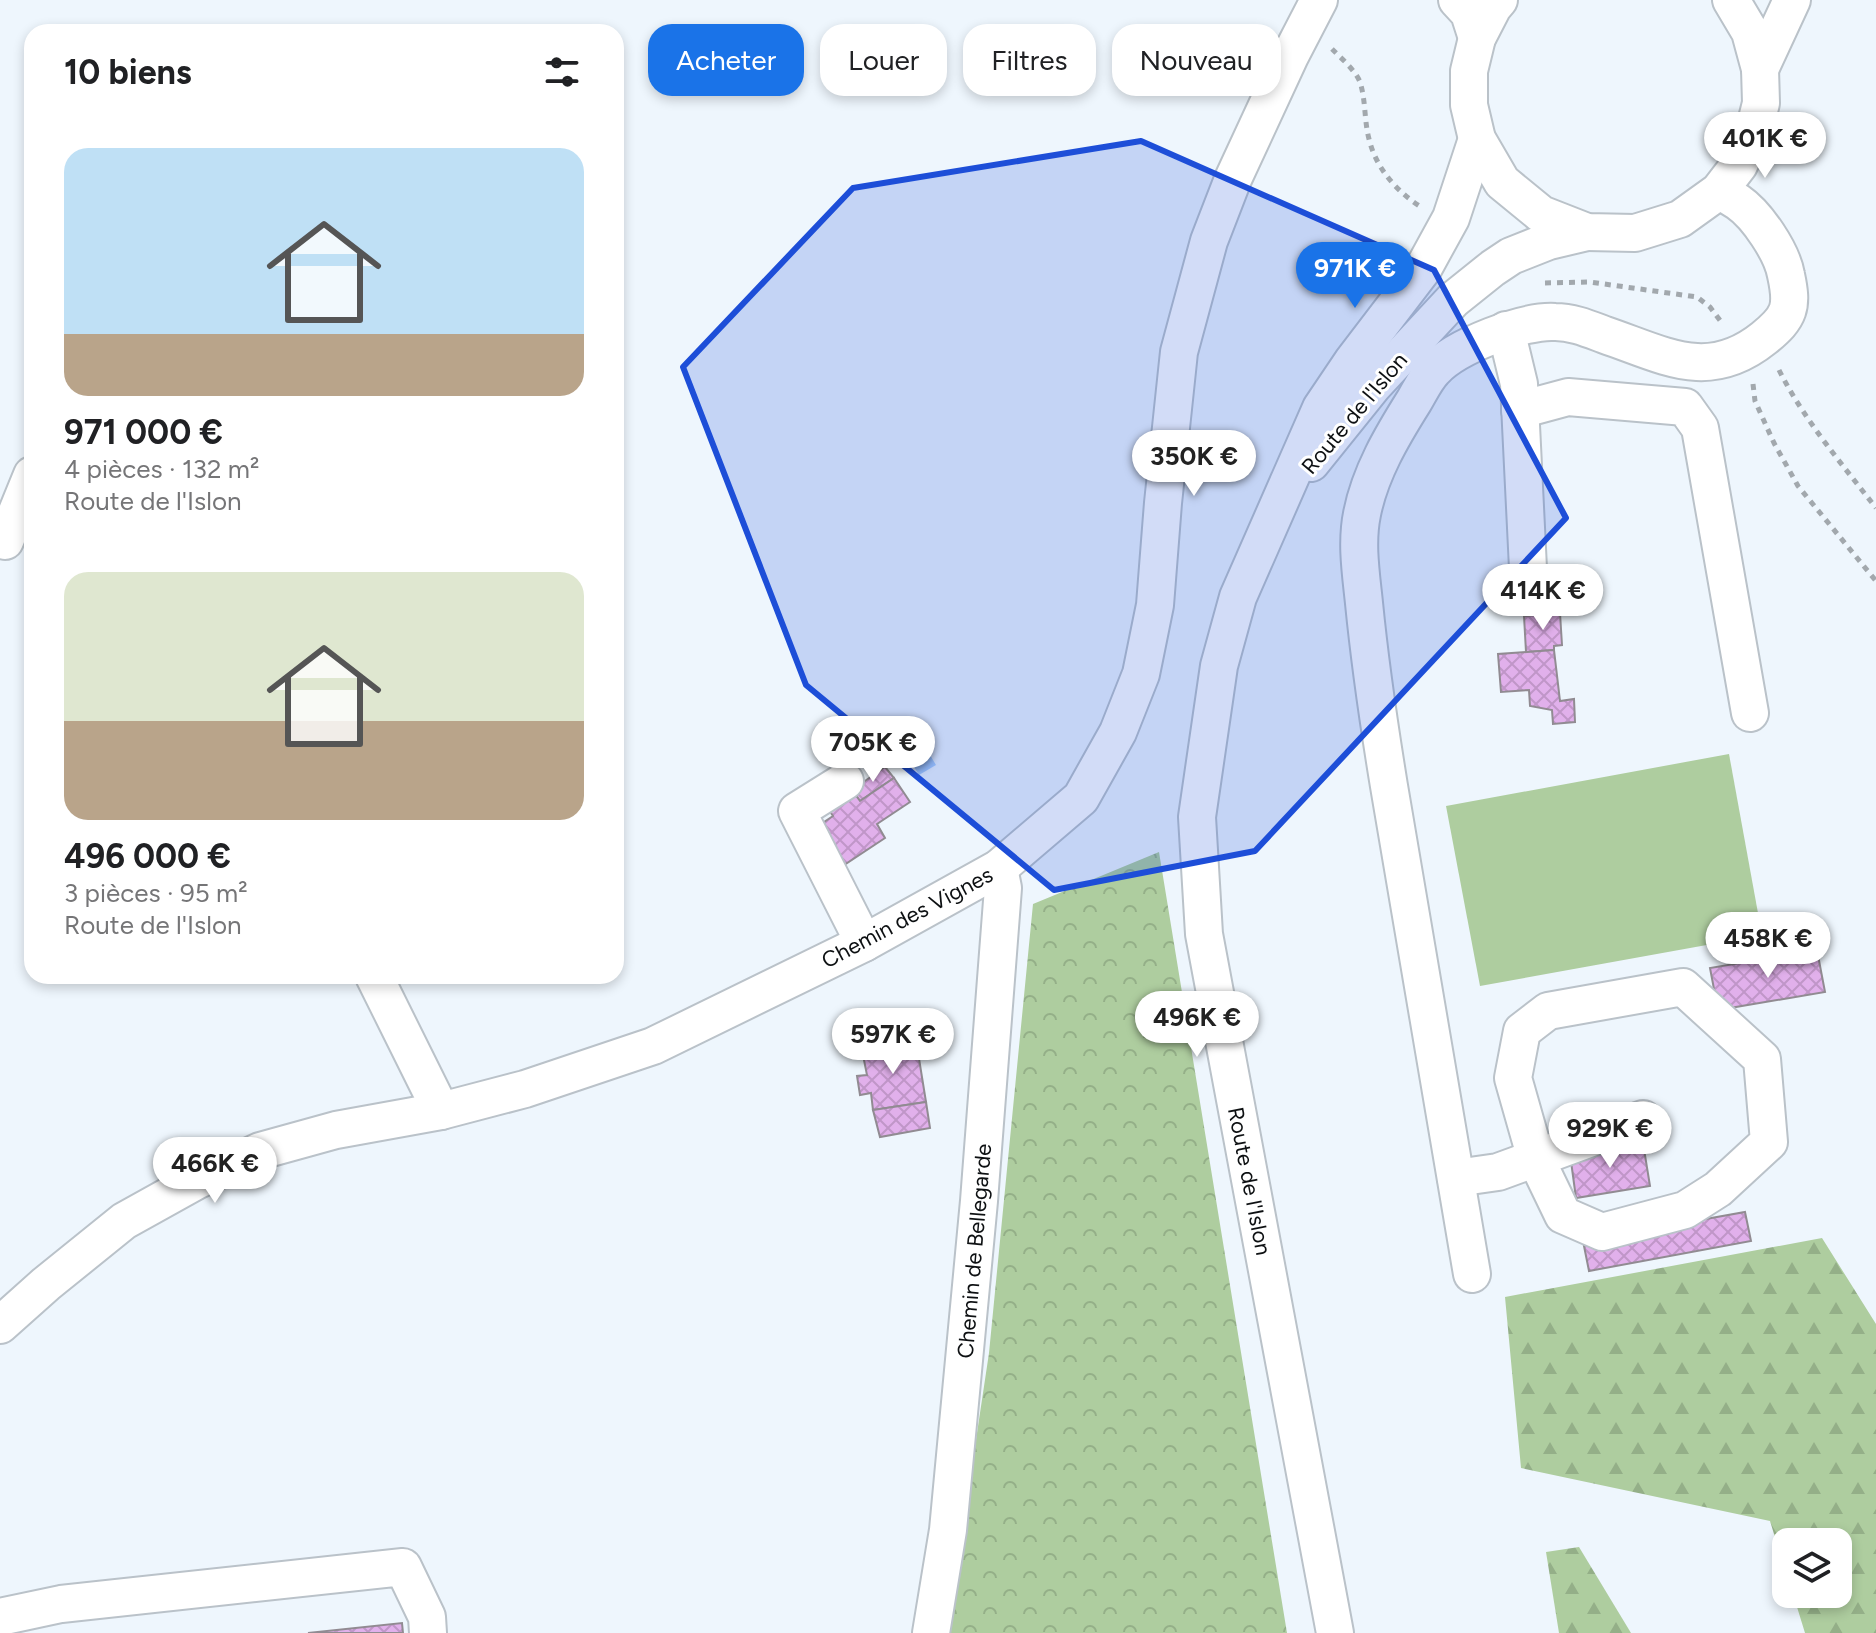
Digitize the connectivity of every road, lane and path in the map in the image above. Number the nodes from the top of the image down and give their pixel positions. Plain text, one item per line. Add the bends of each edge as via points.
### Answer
1 (1319, 0) edge
2 (1457, 0) edge
3 (1499, 0) edge
4 (1731, 0) edge
5 (1792, 0) edge
6 (1477, 38) junction
7 (1322, 41) dead end
8 (1760, 69) junction
9 (1477, 139) junction
10 (1719, 191) junction
11 (1429, 210) dead end
12 (1587, 232) junction
13 (1541, 284) dead end
14 (1725, 326) dead end
15 (1506, 330) junction
16 (1769, 334) junction
17 (1753, 380) dead end
18 (1520, 410) junction
19 (1282, 498) junction
20 (24, 502) edge
21 (1876, 508) edge
22 (12, 543) edge
23 (1876, 581) edge
24 (1529, 589) dead end
25 (1750, 713) dead end
26 (845, 781) dead end
27 (999, 868) junction
28 (864, 943) junction
29 (378, 984) edge
30 (441, 1111) junction
31 (1643, 1119) dead end
32 (1536, 1159) junction
33 (1456, 1178) junction
34 (1472, 1274) dead end
35 (0, 1325) edge
36 (0, 1617) edge
37 (428, 1633) edge
38 (931, 1633) edge
39 (1335, 1633) edge

1 - 27 street, Chemin des Vignes via 1228,192 1179,352 1155,605 1141,674 1118,732 1081,798
2 - 6 street via 1469,13
3 - 6 street
4 - 8 street via 1750,32
5 - 8 street
6 - 9 street via 1469,71
7 - 11 path via 1359,79 1369,139 1382,170 1401,192
8 - 10 street via 1761,103 1753,135
9 - 12 street via 1502,182 1541,214
9 - 19 street, Route de l'Islon via 1451,218 1423,269 1321,408
10 - 12 street via 1680,219 1635,233
10 - 16 street via 1741,203 1758,222 1785,268 1789,309
12 - 19 street, Route de l'Islon via 1511,256 1453,300 1373,386
13 - 14 path via 1590,282 1697,297
15 - 16 street via 1553,321 1579,325 1684,363 1731,358
15 - 18 street
15 - 33 street via 1434,369 1387,444 1361,516 1359,560 1371,680
16 - 21 path via 1791,395
17 - 23 path via 1755,401 1798,486
18 - 24 street
18 - 25 street via 1568,397 1685,407 1700,428
19 - 39 street, Route de l'Islon via 1238,597 1219,666 1197,817 1204,934
20 - 22 street
26 - 28 street via 797,811
27 - 28 street, Chemin des Vignes
27 - 38 street, Chemin de Bellegarde via 1003,888 979,1201 948,1530
28 - 30 street, Chemin des Vignes via 653,1046
29 - 30 street
30 - 35 street, Chemin des Vignes via 336,1130 260,1151 196,1181 124,1221
31 - 32 street
32 - 32 street via 1513,1078 1522,1031 1548,1011 1683,987 1762,1059 1769,1142 1718,1189 1685,1210 1602,1232 1563,1215
32 - 33 street
33 - 34 street
36 - 37 street via 61,1604 403,1567 427,1617

